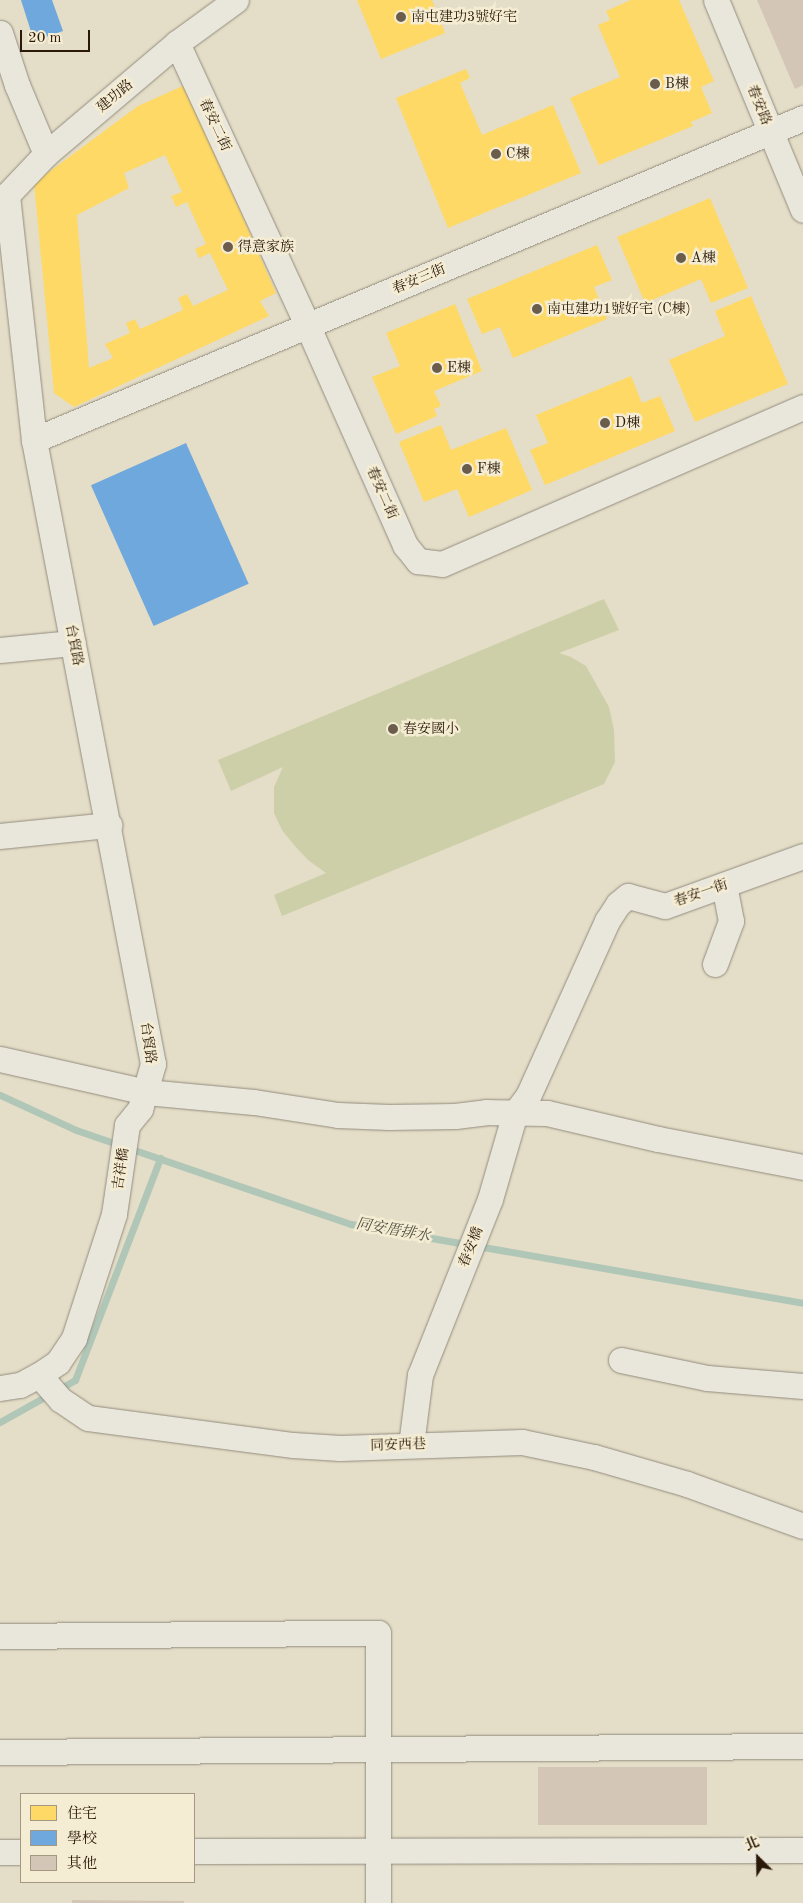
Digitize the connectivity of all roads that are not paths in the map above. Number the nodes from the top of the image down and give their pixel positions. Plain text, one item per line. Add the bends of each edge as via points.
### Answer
1 (236, 0) edge
2 (716, 0) edge
3 (0, 33) edge
4 (177, 43) junction
5 (803, 118) edge
6 (770, 132) junction
7 (46, 154) junction
8 (3, 197) edge
9 (803, 210) edge
10 (308, 327) junction
11 (803, 407) edge
12 (34, 440) junction
13 (73, 643) junction
14 (0, 650) edge
15 (109, 825) junction
16 (0, 836) edge
17 (803, 856) edge
18 (724, 886) junction
19 (607, 921) joint
20 (715, 964) dead end
21 (0, 1059) edge
22 (146, 1092) junction
23 (522, 1105) junction
24 (127, 1125) joint
25 (803, 1167) edge
26 (621, 1360) dead end
27 (39, 1376) junction
28 (803, 1386) edge
29 (0, 1388) edge
30 (411, 1445) junction
31 (803, 1526) edge
32 (0, 1636) edge
33 (803, 1746) edge
34 (378, 1749) junction
35 (0, 1752) edge
36 (803, 1850) edge
37 (195, 1851) edge
38 (378, 1851) junction
39 (0, 1852) edge
40 (20, 1852) edge
41 (378, 1903) edge

1 - 4 street, 建功路
2 - 6 street, 春安路
3 - 7 street via 17,85
4 - 7 street, 建功路
4 - 10 street, 春安二街
5 - 6 street, 春安三街
6 - 9 street, 春安路
6 - 10 street, 春安三街
7 - 8 street, 建功路
8 - 12 street, 台貿路
10 - 11 street, 春安二街 via 405,545 418,561 442,564
10 - 12 street, 春安三街
12 - 13 street, 台貿路
13 - 14 street
13 - 15 street, 台貿路
15 - 16 street
15 - 22 street, 台貿路 via 153,1064
17 - 18 street, 春安一街
18 - 19 street, 春安一街 via 665,906 628,896 618,904
18 - 20 street via 731,921
19 - 23 street, 春安橋
21 - 22 street
22 - 23 street via 254,1102 338,1115 454,1116
22 - 24 street, 台貿路 via 140,1109
23 - 25 street via 658,1138
23 - 30 street, 春安橋 via 490,1199 420,1376
24 - 27 street, 吉祥橋 via 114,1214 74,1338 58,1362
26 - 28 street via 707,1378
27 - 29 street via 20,1385
27 - 30 street, 同安西巷 via 60,1400 88,1418 293,1445 340,1448
30 - 31 street, 同安西巷 via 522,1442 594,1457 687,1484
32 - 34 street via 378,1633
33 - 34 street
34 - 35 street
34 - 38 street
36 - 38 street
37 - 38 street
38 - 41 street
39 - 40 street

